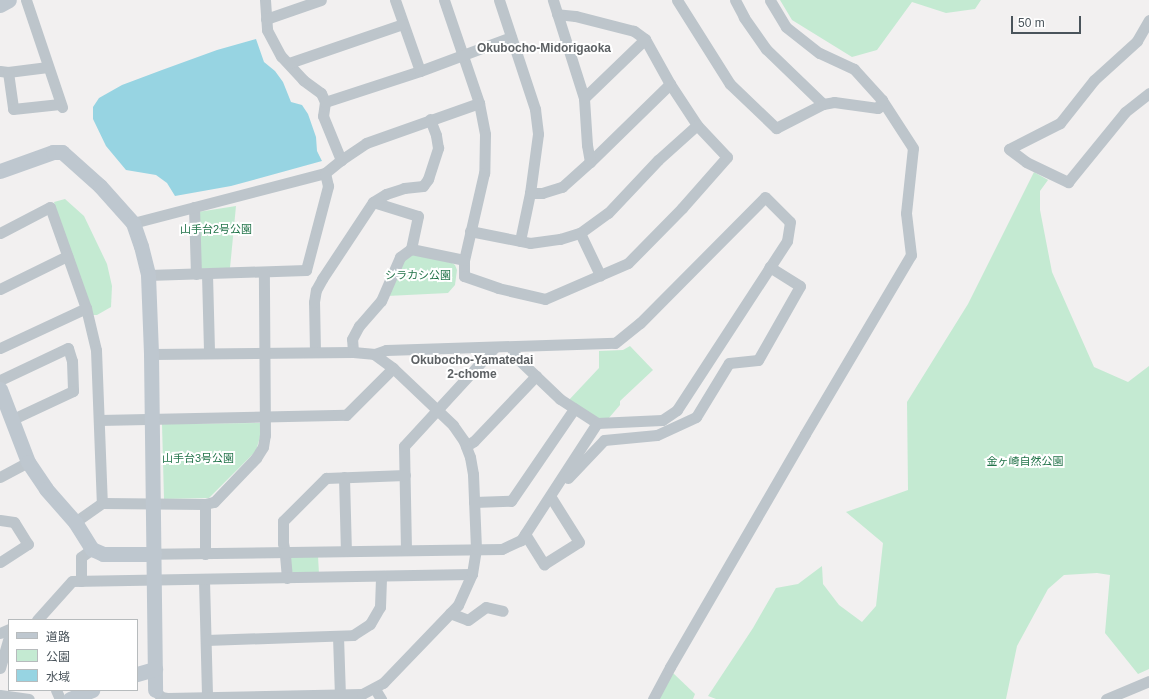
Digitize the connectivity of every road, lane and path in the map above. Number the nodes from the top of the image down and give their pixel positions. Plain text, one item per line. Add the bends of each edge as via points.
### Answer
1 (9, 0) edge
2 (26, 0) edge
3 (265, 0) edge
4 (321, 0) edge
5 (395, 0) edge
6 (444, 0) edge
7 (499, 0) edge
8 (553, 0) edge
9 (677, 0) edge
10 (735, 0) edge
11 (770, 0) edge
12 (0, 5) edge
13 (557, 14) junction
14 (266, 19) junction
15 (1149, 20) edge
16 (403, 24) junction
17 (512, 37) junction
18 (645, 39) junction
19 (463, 54) junction
20 (289, 64) junction
21 (48, 67) junction
22 (420, 71) junction
23 (4, 72) edge
24 (670, 84) junction
25 (1149, 93) edge
26 (584, 98) junction
27 (882, 100) junction
28 (325, 102) junction
29 (479, 103) junction
30 (823, 104) junction
31 (430, 119) junction
32 (697, 126) junction
33 (341, 160) junction
34 (590, 162) junction
35 (0, 171) edge
36 (326, 173) junction
37 (530, 193) junction
38 (373, 202) junction
39 (194, 207) junction
40 (133, 223) junction
41 (470, 231) junction
42 (0, 233) edge
43 (580, 233) junction
44 (520, 241) junction
45 (411, 249) junction
46 (67, 256) junction
47 (464, 260) junction
48 (770, 267) junction
49 (264, 272) junction
50 (201, 274) junction
51 (148, 275) junction
52 (600, 275) junction
53 (0, 289) edge
54 (86, 308) junction
55 (495, 347) junction
56 (512, 347) junction
57 (0, 348) edge
58 (315, 352) junction
59 (353, 352) junction
60 (209, 353) junction
61 (265, 353) junction
62 (151, 354) junction
63 (374, 354) junction
64 (393, 368) junction
65 (536, 376) junction
66 (0, 380) edge
67 (1, 395) edge
68 (574, 409) junction
69 (438, 410) junction
70 (265, 417) junction
71 (152, 419) junction
72 (12, 420) junction
73 (99, 420) junction
74 (597, 423) junction
75 (466, 446) junction
76 (28, 462) junction
77 (405, 475) junction
78 (0, 477) edge
79 (344, 477) junction
80 (562, 477) junction
81 (550, 496) junction
82 (474, 502) junction
83 (102, 503) junction
84 (153, 504) junction
85 (205, 504) junction
86 (0, 520) edge
87 (75, 522) junction
88 (525, 534) junction
89 (476, 549) junction
90 (92, 550) junction
91 (406, 550) junction
92 (346, 551) junction
93 (285, 553) junction
94 (154, 554) junction
95 (205, 554) junction
96 (0, 562) edge
97 (472, 574) junction
98 (381, 576) junction
99 (287, 578) junction
100 (204, 580) junction
101 (81, 581) junction
102 (154, 581) junction
103 (503, 611) dead end
104 (450, 613) junction
105 (37, 619) edge
106 (338, 636) junction
107 (8, 640) edge
108 (206, 640) junction
109 (0, 668) edge
110 (155, 669) junction
111 (138, 674) edge
112 (1149, 681) edge
113 (375, 689) junction
114 (155, 690) joint
115 (90, 691) edge
116 (0, 695) edge
117 (340, 695) junction
118 (207, 698) edge
119 (29, 699) edge
120 (70, 699) edge
121 (381, 699) edge
122 (653, 699) edge
123 (1106, 699) edge

1 - 12 street
2 - 21 street
3 - 14 street
4 - 14 street
5 - 16 street
6 - 19 street
7 - 17 street
8 - 13 street
9 - 30 street via 730,84 776,128
10 - 30 street via 766,49
11 - 27 street via 786,27 819,53 854,69
13 - 18 street via 634,30
13 - 26 street
14 - 20 street via 267,30 281,56
15 - 25 street via 1137,41 1094,80 1060,123 1010,150 1026,162 1068,182 1125,112
16 - 20 street
16 - 22 street
17 - 19 street
17 - 37 street via 535,109 538,134
18 - 24 street
18 - 26 street
19 - 22 street
19 - 29 street
20 - 28 street via 303,80 321,93
21 - 23 street
21 - 23 street via 61,106 13,109
22 - 28 street
24 - 32 street
24 - 34 street
26 - 34 street
27 - 30 street via 878,108 834,102
27 - 122 street via 913,148 906,213 911,255 804,434
28 - 33 street via 323,116
29 - 31 street
29 - 41 street via 485,134 484,173
31 - 33 street via 366,143
31 - 38 street via 438,148 428,179 423,186 404,188
32 - 43 street via 658,160 608,213
32 - 52 street via 727,157 628,263
33 - 36 street
34 - 37 street via 562,187 542,193
35 - 40 street via 53,152 62,152 100,186
36 - 39 street
36 - 49 street via 328,186 306,270
37 - 44 street
38 - 45 street via 418,216
38 - 58 street via 316,290
39 - 40 street
39 - 50 street
40 - 51 street
41 - 44 street
41 - 47 street
42 - 46 street via 50,207
43 - 44 street via 546,241
43 - 52 street
45 - 47 street
45 - 59 street via 400,257 381,301 359,326 352,339
46 - 53 street
46 - 54 street
47 - 52 street via 464,276 498,288 546,299
48 - 56 street via 787,241 790,222 765,197 640,323 615,343
48 - 74 street via 677,410 662,420
48 - 80 street via 800,286 758,360 729,363 696,416 657,435 604,440 567,478
49 - 50 street
49 - 61 street
50 - 51 street
50 - 60 street
51 - 62 street
54 - 57 street
54 - 73 street via 96,350
55 - 56 street
55 - 63 street via 386,350
55 - 69 street
56 - 65 street via 517,358
58 - 59 street
58 - 61 street
59 - 63 street
60 - 61 street
60 - 62 street
61 - 70 street
62 - 71 street
63 - 64 street
64 - 69 street
64 - 70 street via 346,415
65 - 68 street
65 - 75 street
66 - 72 street via 68,348 72,361 73,391
67 - 72 street
68 - 74 street
68 - 82 street via 511,501
69 - 75 street via 453,425
69 - 77 street via 404,446
70 - 71 street
70 - 85 street via 263,447 256,458 214,502
71 - 73 street
71 - 84 street
72 - 76 street
73 - 83 street
74 - 80 street
75 - 82 street via 473,474
76 - 78 street
76 - 87 street via 46,489
77 - 79 street
77 - 91 street
79 - 92 street
79 - 93 street via 326,478 283,521 282,543
80 - 81 street
81 - 88 street
81 - 88 street via 579,542 544,564
82 - 89 street
83 - 84 street
83 - 87 street
84 - 85 street
84 - 94 street
85 - 95 street
86 - 96 street via 14,522 28,544
87 - 90 street
88 - 89 street via 521,540 502,549
89 - 91 street
89 - 97 street
90 - 94 street via 103,554
90 - 101 street via 81,557
91 - 92 street
92 - 93 street
93 - 95 street
93 - 99 street
94 - 95 street
94 - 102 street
97 - 98 street
97 - 104 street via 458,605
98 - 99 street
98 - 106 street via 380,607 370,624 353,635
99 - 100 street
100 - 102 street
100 - 108 street
101 - 102 street
101 - 105 street via 72,581
102 - 110 street
103 - 104 street via 486,607 468,620
104 - 113 street via 384,683
106 - 108 street
106 - 117 street
107 - 109 street
108 - 118 street
110 - 111 street
110 - 114 street
112 - 123 street
113 - 117 street via 362,694
113 - 121 street
114 - 118 street via 167,698
115 - 120 street
116 - 119 street
117 - 118 street

